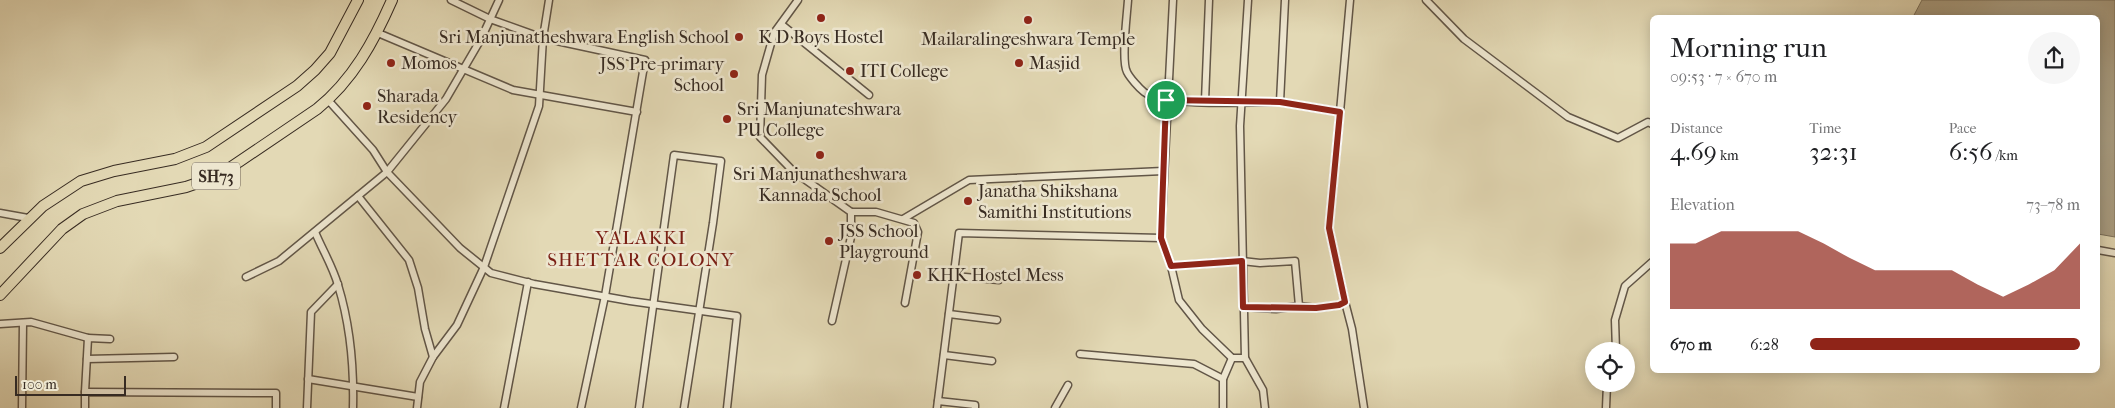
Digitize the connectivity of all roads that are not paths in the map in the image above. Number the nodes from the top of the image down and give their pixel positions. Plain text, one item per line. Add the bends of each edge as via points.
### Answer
1 (358, 0) edge
2 (392, 0) edge
3 (452, 0) edge
4 (499, 0) edge
5 (549, 0) edge
6 (798, 0) edge
7 (1128, 0) edge
8 (1173, 0) edge
9 (1209, 0) edge
10 (1248, 0) edge
11 (1286, 0) edge
12 (1350, 0) edge
13 (1426, 0) edge
14 (490, 19) junction
15 (781, 24) junction
16 (378, 33) junction
17 (543, 38) junction
18 (463, 70) junction
19 (540, 94) junction
20 (869, 95) dead end
21 (328, 100) junction
22 (1166, 100) junction
23 (1205, 101) junction
24 (1242, 102) junction
25 (1280, 102) junction
26 (637, 112) junction
27 (1340, 112) junction
28 (1650, 123) edge
29 (1163, 171) junction
30 (387, 172) junction
31 (358, 196) junction
32 (851, 212) junction
33 (0, 213) edge
34 (28, 218) junction
35 (903, 220) junction
36 (315, 232) junction
37 (1161, 238) junction
38 (0, 248) edge
39 (2100, 250) edge
40 (2115, 253) edge
41 (1242, 261) junction
42 (1650, 264) edge
43 (1171, 266) junction
44 (484, 267) junction
45 (954, 276) junction
46 (246, 277) dead end
47 (999, 280) dead end
48 (528, 282) junction
49 (338, 284) junction
50 (0, 295) edge
51 (605, 296) junction
52 (1345, 302) junction
53 (905, 303) dead end
54 (654, 305) junction
55 (1300, 306) junction
56 (1243, 307) junction
57 (700, 309) junction
58 (949, 314) junction
59 (997, 320) dead end
60 (832, 321) dead end
61 (23, 323) junction
62 (0, 324) edge
63 (88, 338) junction
64 (110, 339) dead end
65 (1616, 342) edge
66 (944, 354) junction
67 (1080, 354) dead end
68 (174, 357) dead end
69 (433, 357) junction
70 (87, 358) junction
71 (1232, 358) junction
72 (1245, 358) junction
73 (992, 361) dead end
74 (1222, 379) junction
75 (308, 380) junction
76 (1068, 385) dead end
77 (354, 386) junction
78 (85, 392) junction
79 (1607, 392) edge
80 (418, 397) junction
81 (938, 404) edge
82 (22, 408) edge
83 (85, 408) edge
84 (276, 408) edge
85 (306, 408) edge
86 (353, 408) edge
87 (417, 408) edge
88 (504, 408) edge
89 (581, 408) edge
90 (639, 408) edge
91 (684, 408) edge
92 (727, 408) edge
93 (975, 408) edge
94 (1055, 408) edge
95 (1223, 408) edge
96 (1265, 408) edge
97 (1364, 408) edge
98 (1606, 408) edge

1 - 34 main road, SH73 via 330,53 315,70 242,124 206,147 176,158 80,181
2 - 16 main road, SH73
3 - 14 street
4 - 14 street
5 - 17 street
6 - 15 street
7 - 22 street via 1126,71 1145,93
8 - 22 street
9 - 23 street
10 - 24 street
11 - 25 street
12 - 27 street
13 - 28 street via 1464,39 1568,117 1618,138
14 - 17 street
14 - 18 street
15 - 20 street
15 - 32 street via 774,33 762,75 760,137 793,172
16 - 18 street
16 - 21 main road, SH73 via 353,74
17 - 19 street
17 - 26 street via 645,60
18 - 19 street via 513,90
18 - 30 street via 446,99
19 - 26 street
19 - 44 street via 539,106
21 - 30 street via 373,150
21 - 50 main road, SH73 via 218,176 186,187 117,201 83,214 57,234
22 - 23 street
22 - 29 street
23 - 24 street
24 - 25 street
24 - 41 street
25 - 27 street
26 - 51 street
27 - 52 street via 1329,228
29 - 35 street via 969,180
29 - 37 street
30 - 31 street
30 - 44 street via 460,248
31 - 36 street
31 - 69 street via 409,260
32 - 35 street via 876,212
32 - 60 street via 851,237
33 - 34 street
34 - 38 main road, SH73
35 - 53 street via 914,223 918,232
36 - 46 street via 279,261
36 - 49 street
37 - 43 street
37 - 45 street via 959,234
39 - 40 street
41 - 43 street
41 - 55 street via 1295,261
41 - 56 street
42 - 65 street via 1625,286 1615,320
43 - 71 street via 1179,300 1202,329
44 - 48 street via 492,273
44 - 69 street via 457,324
45 - 47 street
45 - 58 street
48 - 51 street
48 - 88 street
49 - 75 street via 310,312
49 - 77 street via 348,330
51 - 54 street
51 - 89 street
52 - 55 street via 1316,308
52 - 97 street
54 - 57 street
54 - 57 street via 674,154 721,161
54 - 90 street
55 - 56 street via 1276,309
56 - 72 street
57 - 91 street
57 - 92 street via 736,316
58 - 59 street
58 - 66 street
61 - 62 street
61 - 63 street via 53,327
61 - 82 street
63 - 64 street
63 - 70 street
66 - 73 street
66 - 81 street
67 - 74 street via 1194,364
68 - 70 street
69 - 80 street via 420,382
70 - 78 street
71 - 72 street
71 - 74 street
72 - 96 street via 1263,390
74 - 95 street
75 - 77 street
75 - 85 street
76 - 94 street
77 - 80 street
77 - 86 street
78 - 83 street
78 - 84 street via 276,393
79 - 98 street
80 - 87 street
81 - 93 street via 975,405

